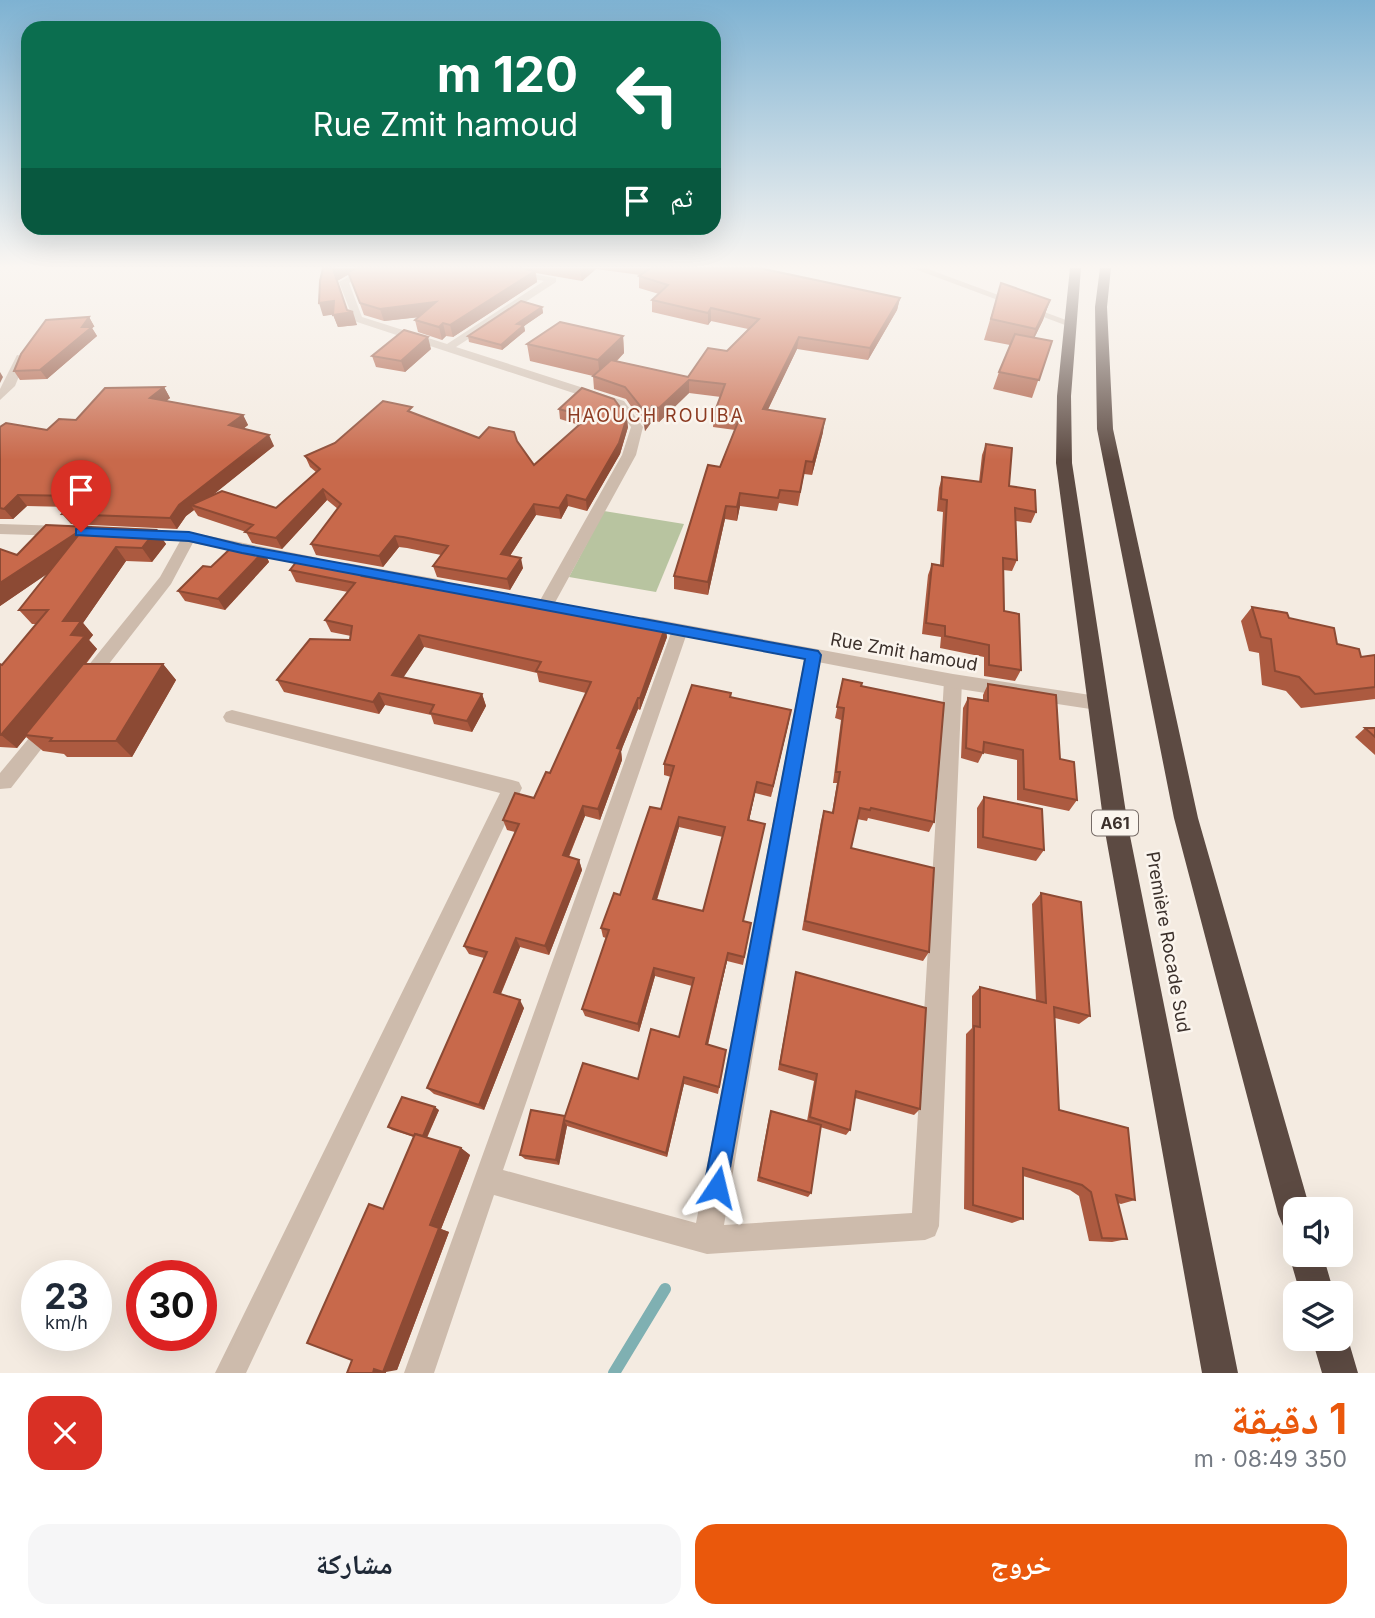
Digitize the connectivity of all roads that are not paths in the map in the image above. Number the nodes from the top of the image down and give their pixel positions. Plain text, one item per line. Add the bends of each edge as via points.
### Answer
1 (399, 332) edge
2 (473, 332) edge
3 (1068, 332) edge
4 (1102, 332) edge
5 (448, 348) junction
6 (21, 357) edge
7 (0, 396) edge
8 (0, 528) edge
9 (81, 532) edge
10 (121, 534) edge
11 (189, 537) junction
12 (455, 587) edge
13 (546, 604) edge
14 (627, 620) edge
15 (680, 630) junction
16 (813, 655) junction
17 (953, 681) junction
18 (77, 692) edge
19 (1097, 703) junction
20 (61, 712) edge
21 (232, 717) dead end
22 (4, 782) dead end
23 (486, 1179) junction
24 (1290, 1197) edge
25 (707, 1241) junction
26 (1334, 1351) edge
27 (230, 1373) edge
28 (419, 1373) edge
29 (1220, 1373) edge
30 (1340, 1373) edge

1 - 5 street
2 - 5 street
3 - 19 highway, Première Rocade Sud / A61 via 1064,463
4 - 24 highway via 1108,442 1186,818
5 - 13 street via 620,404 638,427 629,455
6 - 7 street
8 - 9 street
10 - 11 street
11 - 12 street
11 - 18 street via 166,580
14 - 15 street, Rue Zmit hamoud
15 - 16 street, Rue Zmit hamoud
15 - 23 street
16 - 17 street, Rue Zmit hamoud
16 - 25 street
17 - 19 street, Rue Zmit hamoud
17 - 25 street via 925,1226
19 - 29 highway, Première Rocade Sud / A61 via 1118,839
20 - 22 street
21 - 27 street via 512,788
23 - 25 street
23 - 28 street
26 - 30 highway

